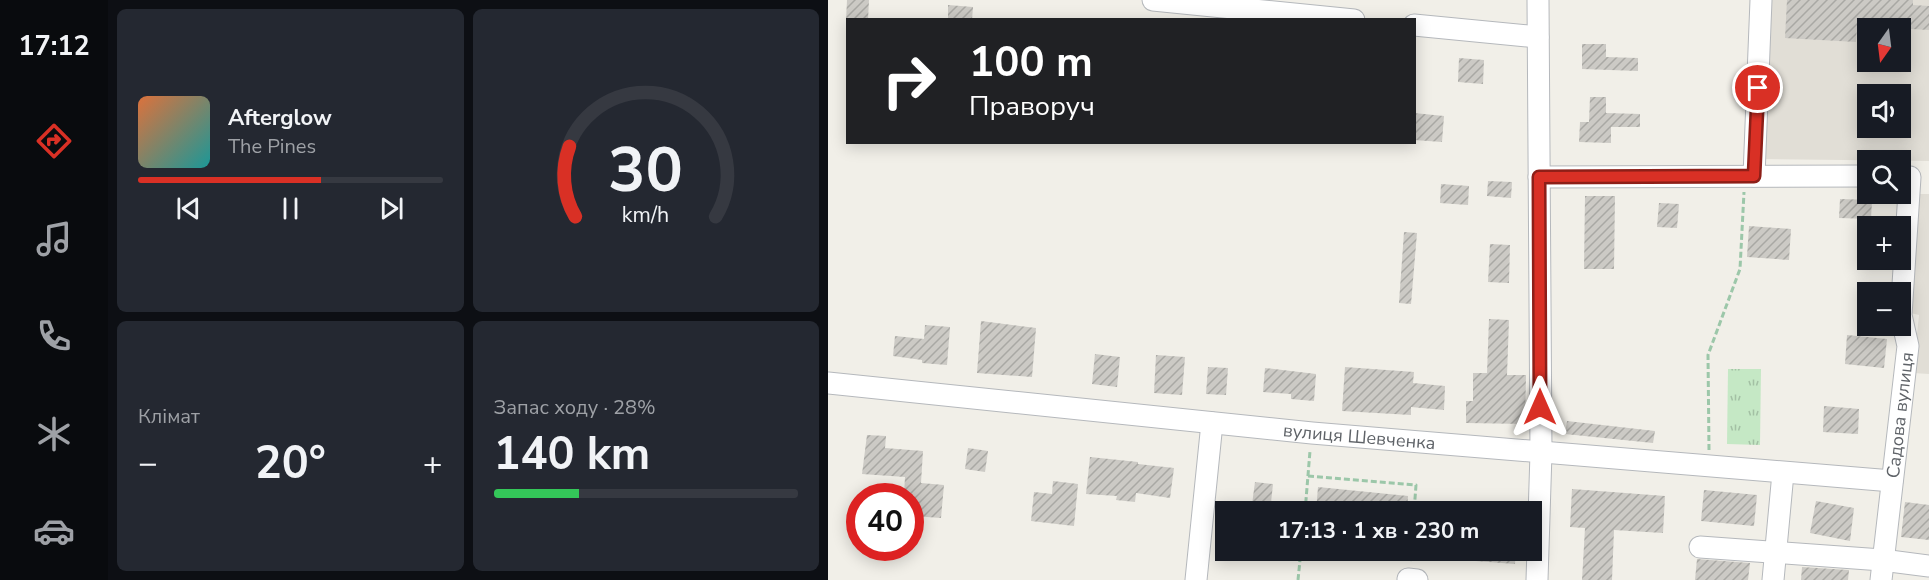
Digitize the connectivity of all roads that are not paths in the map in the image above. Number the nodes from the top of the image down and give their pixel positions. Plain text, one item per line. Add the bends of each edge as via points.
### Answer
1 (1153, 0) edge
2 (1538, 0) edge
3 (1761, 0) edge
4 (1199, 2) edge
5 (1337, 18) edge
6 (1416, 25) edge
7 (1538, 37) junction
8 (1750, 176) junction
9 (1857, 176) edge
10 (1539, 177) junction
11 (1913, 177) edge
12 (828, 383) edge
13 (1212, 423) junction
14 (1541, 453) junction
15 (1783, 472) junction
16 (1892, 481) junction
17 (1700, 547) dead end
18 (1775, 552) junction
19 (1929, 566) edge
20 (1882, 570) edge
21 (1408, 579) edge
22 (1196, 580) edge
23 (1417, 580) edge
24 (1537, 580) edge
25 (1773, 580) edge

1 - 4 street
2 - 7 street
3 - 8 street
4 - 5 street
6 - 7 street
7 - 10 street
8 - 9 street
8 - 10 street
10 - 14 street
11 - 16 street, Садова вулиця via 1901,315 1908,346
12 - 13 street, вулиця Шевченка
13 - 14 street, вулиця Шевченка
13 - 22 street
14 - 15 street, вулиця Шевченка
14 - 24 street
15 - 16 street, вулиця Шевченка
15 - 18 street
16 - 20 street, Садова вулиця
17 - 18 street
18 - 20 street
18 - 25 street
19 - 20 street
21 - 23 street

